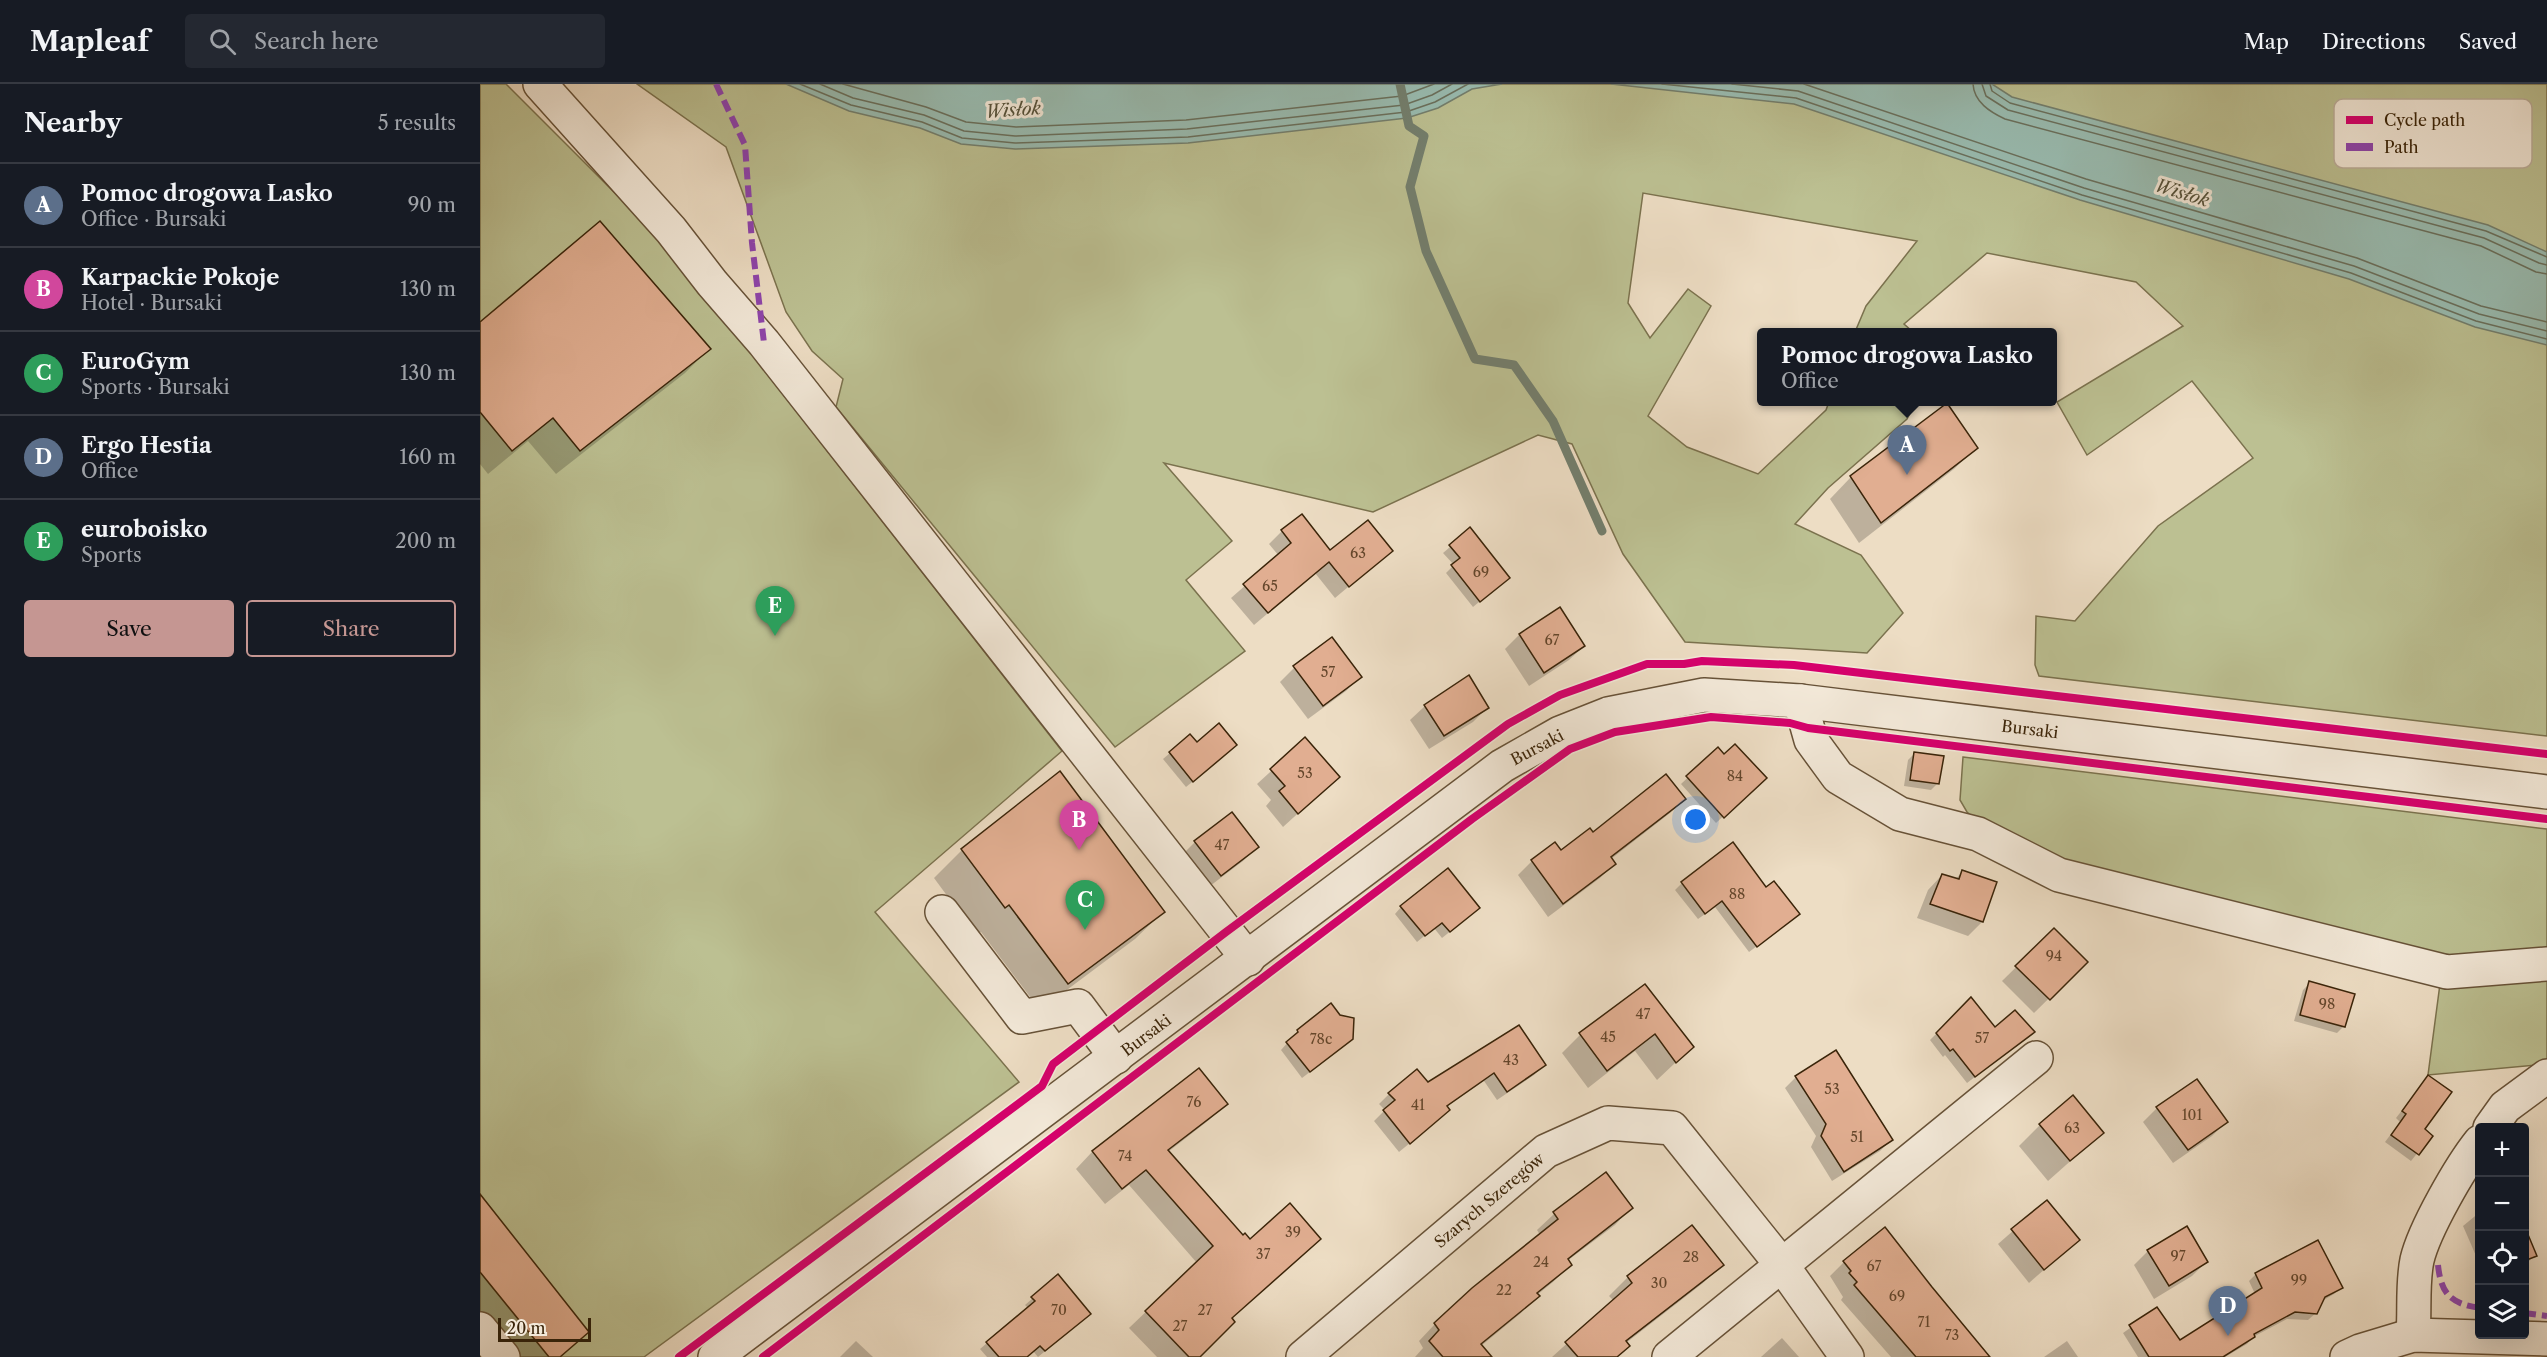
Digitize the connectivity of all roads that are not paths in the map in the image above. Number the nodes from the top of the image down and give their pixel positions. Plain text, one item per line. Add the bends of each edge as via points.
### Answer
1 (540, 84) edge
2 (1800, 701) junction
3 (2547, 792) edge
4 (942, 912) dead end
5 (1248, 959) junction
6 (2547, 964) edge
7 (1116, 1057) junction
8 (2036, 1058) dead end
9 (2547, 1076) edge
10 (2494, 1123) edge
11 (2475, 1149) edge
12 (1782, 1264) junction
13 (480, 1329) edge
14 (2413, 1335) junction
15 (2547, 1339) edge
16 (503, 1357) edge
17 (715, 1357) edge
18 (1303, 1357) edge
19 (1669, 1357) edge
20 (1847, 1357) edge
21 (2347, 1357) edge

1 - 5 street via 671,230 764,343
2 - 3 street, Bursaki
2 - 5 street, Bursaki via 1704,695 1608,714 1560,733 1502,766
2 - 6 street via 1811,740 1838,777 1900,814 1978,834 2059,875 2448,972
4 - 7 street via 1022,1017 1078,1006
5 - 7 street, Bursaki
7 - 17 street, Bursaki
8 - 12 street
9 - 10 street via 2505,1107
11 - 14 street via 2426,1237 2417,1261
12 - 18 street, Szarych Szeregów via 1672,1128 1608,1123 1546,1151
12 - 19 street
12 - 20 street, Szarych Szeregów
13 - 16 street
14 - 15 street
14 - 21 street

